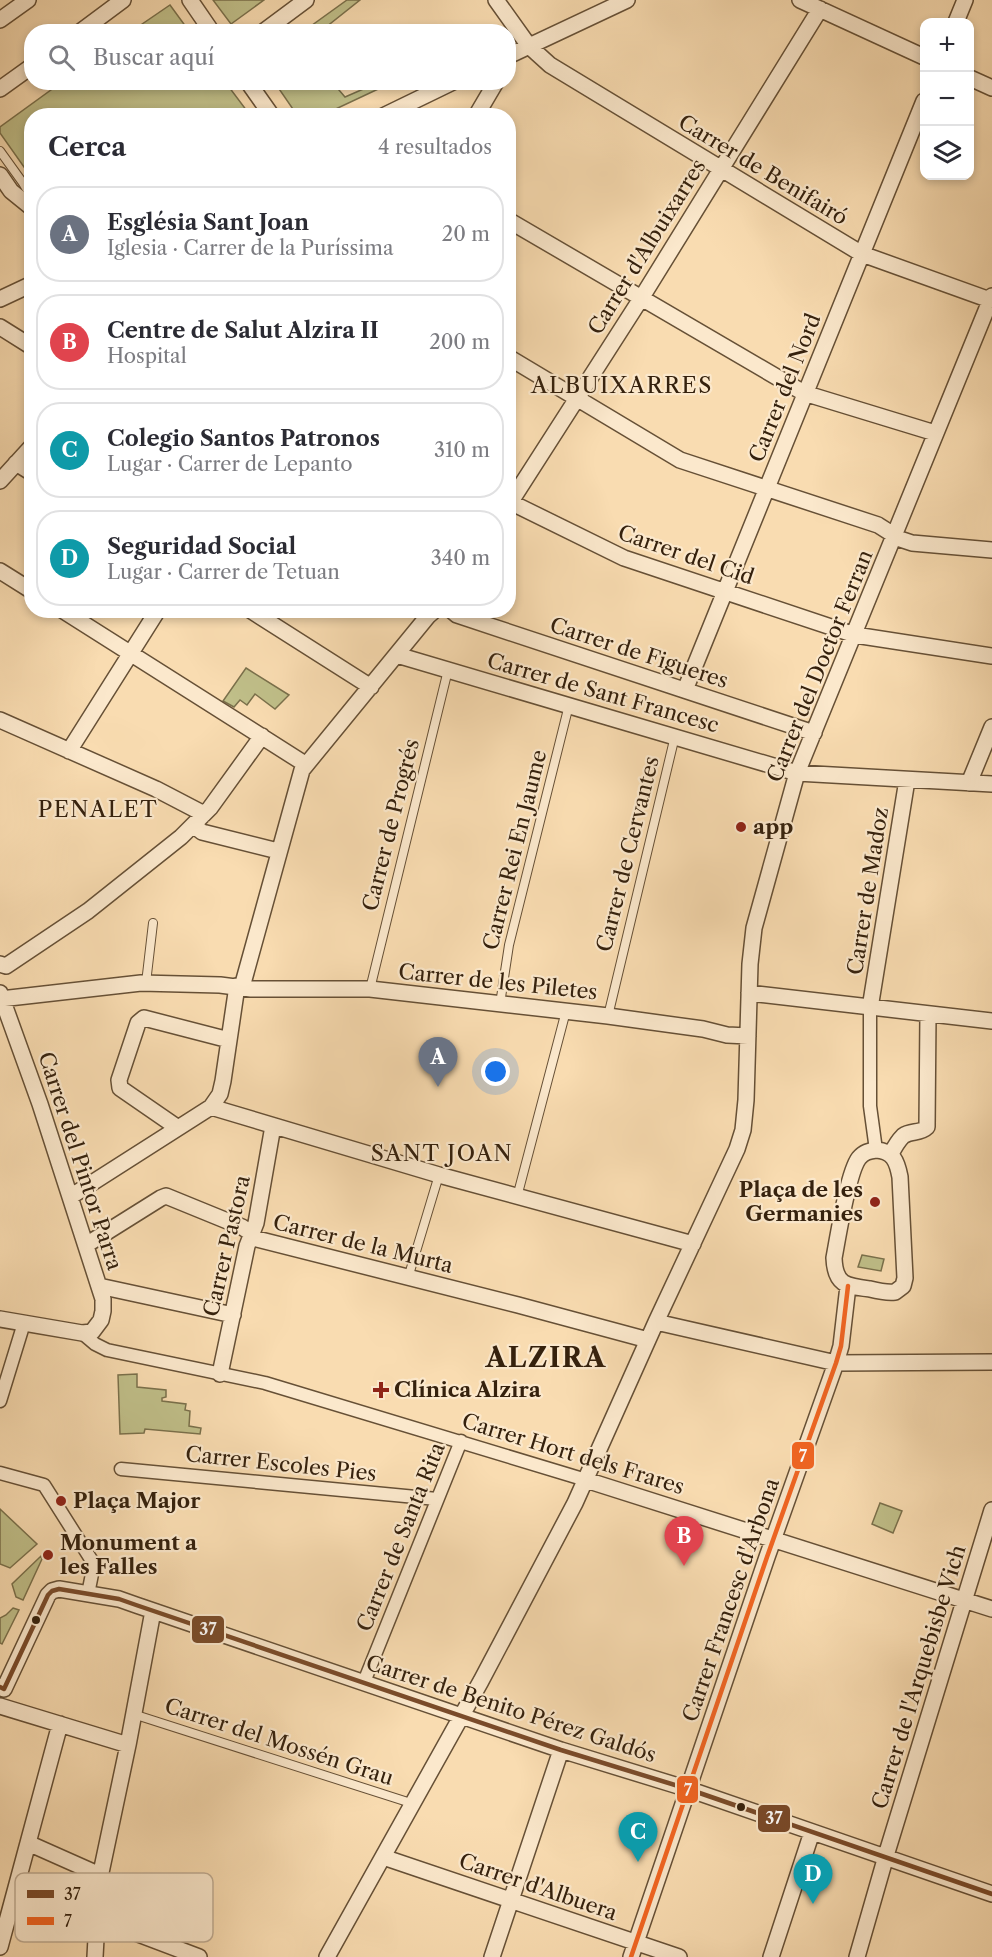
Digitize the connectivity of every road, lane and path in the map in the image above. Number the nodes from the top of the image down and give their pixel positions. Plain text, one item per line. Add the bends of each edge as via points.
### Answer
1 (28, 0) edge
2 (123, 0) edge
3 (190, 0) edge
4 (306, 0) edge
5 (496, 0) edge
6 (627, 0) edge
7 (800, 0) edge
8 (965, 0) edge
9 (820, 9) junction
10 (958, 18) edge
11 (0, 20) edge
12 (91, 24) edge
13 (206, 24) edge
14 (274, 24) edge
15 (504, 24) edge
16 (516, 55) edge
17 (516, 55) edge
18 (920, 55) edge
19 (24, 72) edge
20 (974, 80) edge
21 (992, 88) edge
22 (0, 89) edge
23 (254, 90) edge
24 (437, 90) edge
25 (491, 90) edge
26 (266, 108) edge
27 (399, 108) edge
28 (481, 108) edge
29 (920, 111) edge
30 (0, 151) edge
31 (721, 170) junction
32 (0, 175) edge
33 (24, 185) edge
34 (24, 202) edge
35 (516, 225) edge
36 (862, 254) junction
37 (24, 288) edge
38 (642, 297) junction
39 (991, 298) edge
40 (0, 299) edge
41 (0, 327) edge
42 (24, 342) edge
43 (516, 362) edge
44 (804, 393) junction
45 (576, 399) junction
46 (935, 433) junction
47 (24, 454) edge
48 (16, 463) junction
49 (24, 468) edge
50 (0, 481) edge
51 (767, 490) junction
52 (516, 492) edge
53 (516, 506) edge
54 (895, 535) junction
55 (992, 550) edge
56 (0, 571) edge
57 (24, 586) edge
58 (726, 591) junction
59 (75, 618) edge
60 (153, 618) edge
61 (263, 618) edge
62 (426, 618) edge
63 (467, 618) edge
64 (855, 635) junction
65 (130, 653) junction
66 (397, 655) junction
67 (992, 656) edge
68 (448, 670) junction
69 (371, 687) junction
70 (685, 690) junction
71 (569, 705) junction
72 (0, 720) edge
73 (992, 727) edge
74 (814, 733) junction
75 (262, 736) junction
76 (675, 736) junction
77 (69, 751) junction
78 (305, 764) junction
79 (797, 773) junction
80 (907, 780) junction
81 (969, 783) junction
82 (992, 784) edge
83 (204, 814) junction
84 (193, 825) junction
85 (278, 851) junction
86 (153, 923) dead end
87 (2, 967) edge
88 (146, 983) junction
89 (240, 987) junction
90 (370, 989) junction
91 (749, 993) junction
92 (1, 997) edge
93 (500, 1004) junction
94 (870, 1008) junction
95 (566, 1011) junction
96 (928, 1015) junction
97 (608, 1016) junction
98 (992, 1021) edge
99 (748, 1036) junction
100 (229, 1040) junction
101 (211, 1107) junction
102 (273, 1126) junction
103 (178, 1128) junction
104 (883, 1152) junction
105 (439, 1175) junction
106 (70, 1197) junction
107 (517, 1197) junction
108 (251, 1237) junction
109 (693, 1244) junction
110 (86, 1245) junction
111 (408, 1278) junction
112 (99, 1286) junction
113 (848, 1286) junction
114 (232, 1315) junction
115 (0, 1319) edge
116 (656, 1322) junction
117 (24, 1323) junction
118 (82, 1333) junction
119 (648, 1340) junction
120 (992, 1362) edge
121 (836, 1363) junction
122 (220, 1374) junction
123 (0, 1401) edge
124 (461, 1441) junction
125 (121, 1469) dead end
126 (0, 1473) edge
127 (586, 1480) junction
128 (437, 1499) junction
129 (992, 1510) edge
130 (773, 1539) junction
131 (88, 1594) junction
132 (965, 1600) junction
133 (992, 1609) edge
134 (153, 1611) junction
135 (364, 1682) junction
136 (1, 1691) edge
137 (0, 1706) edge
138 (133, 1714) junction
139 (463, 1715) junction
140 (60, 1724) junction
141 (128, 1745) junction
142 (561, 1750) junction
143 (688, 1789) junction
144 (414, 1804) junction
145 (812, 1832) junction
146 (28, 1843) junction
147 (383, 1857) junction
148 (886, 1857) junction
149 (20, 1873) edge
150 (96, 1873) edge
151 (100, 1873) edge
152 (15, 1891) edge
153 (992, 1894) edge
154 (511, 1901) junction
155 (95, 1942) edge
156 (159, 1942) edge
157 (0, 1947) edge
158 (634, 1950) edge
159 (0, 1953) edge
160 (3, 1957) edge
161 (12, 1957) edge
162 (95, 1957) edge
163 (199, 1957) edge
164 (327, 1957) edge
165 (492, 1957) edge
166 (679, 1957) edge
167 (771, 1957) edge
168 (857, 1957) edge

1 - 11 street
2 - 12 street
3 - 13 street
4 - 14 street
5 - 15 street, Carrer de Benifairó
6 - 16 street
7 - 9 street
8 - 10 street
9 - 18 street
9 - 31 street, Carrer d'Albuixarres
17 - 31 street, Carrer de Benifairó via 550,64
19 - 22 street
20 - 21 street
23 - 26 street
24 - 27 street
25 - 28 street
29 - 36 street, Carrer del Nord
30 - 33 lane
31 - 36 street, Carrer de Benifairó
31 - 38 street, Carrer d'Albuixarres
32 - 34 street
35 - 38 street
36 - 39 street, Carrer de Benifairó
36 - 44 street, Carrer del Nord
37 - 40 street
38 - 44 street
38 - 45 street, Carrer d'Albuixarres
39 - 46 street, Carrer del Doctor Ferran
41 - 42 street
43 - 45 street
44 - 46 street
44 - 51 street, Carrer del Nord
45 - 51 street via 680,460
45 - 52 street, Carrer d'Albuixarres
46 - 54 street, Carrer del Doctor Ferran
47 - 48 street
48 - 49 street
48 - 50 street
51 - 54 street via 883,527
51 - 58 street, Carrer del Nord
53 - 58 street, Carrer del Cid via 624,558
54 - 55 street via 918,544
54 - 64 street, Carrer del Doctor Ferran
56 - 57 street
58 - 64 street, Carrer del Cid
58 - 70 street, Carrer del Nord
59 - 65 street
60 - 65 street
61 - 69 street
62 - 66 street
63 - 70 street, Carrer de Figueres
64 - 67 street, Carrer del Cid
64 - 74 street, Carrer del Doctor Ferran
65 - 75 street
65 - 77 street
66 - 68 street, Carrer de Sant Francesc
66 - 69 street
68 - 71 street, Carrer de Sant Francesc
68 - 90 lane, Carrer de Progrés
69 - 78 street
70 - 74 street, Carrer de Figueres
71 - 76 street, Carrer de Sant Francesc
71 - 93 lane, Carrer Rei En Jaume via 509,945
72 - 77 street
73 - 81 street
74 - 79 street, Carrer del Doctor Ferran
75 - 78 street
75 - 83 street
76 - 79 street, Carrer de Sant Francesc
76 - 97 lane, Carrer de Cervantes
77 - 83 street
78 - 85 street
79 - 80 street, Carrer de Sant Francesc
79 - 91 street, Carrer del Doctor Ferran via 754,928
80 - 81 street, Carrer de Sant Francesc
80 - 94 street, Carrer de Madoz
81 - 82 street, Carrer de Sant Francesc
83 - 84 street
84 - 85 street via 202,832
84 - 87 street via 88,911
85 - 89 street
86 - 88 lane
88 - 89 street, Carrer de les Piletes
88 - 92 street, Carrer de les Piletes
89 - 90 street, Carrer de les Piletes
89 - 100 street
90 - 93 street, Carrer de les Piletes
91 - 94 street
91 - 99 street, Carrer del Doctor Ferran
92 - 106 street, Carrer del Pintor Parra
93 - 95 street, Carrer de les Piletes
94 - 96 street
94 - 104 street via 870,1106
95 - 97 street, Carrer de les Piletes
95 - 107 lane
96 - 98 street
96 - 104 street via 927,1126 903,1136
97 - 99 street, Carrer de les Piletes
99 - 109 street, Carrer del Doctor Ferran via 745,1121 740,1141
100 - 101 street via 220,1094
100 - 103 street via 144,1018 138,1023 119,1080 120,1088
101 - 102 street
101 - 103 street
102 - 105 street
102 - 108 street, Carrer Pastora
103 - 106 street
104 - 113 street via 865,1153 856,1164 834,1258 840,1280
104 - 113 street via 896,1162 900,1177 905,1282 899,1290 889,1292
105 - 107 street
105 - 111 lane
106 - 110 street, Carrer del Pintor Parra
107 - 109 street
108 - 110 street, Carrer de la Murta via 242,1227 166,1196
108 - 111 street, Carrer de la Murta
108 - 114 street, Carrer Pastora
109 - 116 street, Carrer del Doctor Ferran
110 - 112 street, Carrer del Pintor Parra
111 - 119 street, Carrer de la Murta
112 - 114 street
112 - 118 street, Carrer del Pintor Parra via 104,1306 101,1320 92,1332
113 - 121 street, Carrer Francesc d'Arbona
114 - 122 street, Carrer Pastora
115 - 117 street, Carrer Hort dels Frares
116 - 119 street, Carrer del Doctor Ferran
116 - 121 street
117 - 118 street, Carrer Hort dels Frares
117 - 123 street
118 - 122 street, Carrer Hort dels Frares via 107,1350
119 - 127 street, Carrer del Doctor Ferran
120 - 121 street
121 - 130 street, Carrer Francesc d'Arbona
122 - 124 street, Carrer Hort dels Frares via 265,1383
124 - 127 street, Carrer Hort dels Frares
124 - 128 street, Carrer de Santa Rita
125 - 128 street, Carrer Escoles Pies
126 - 131 street via 44,1485 94,1564
127 - 130 street, Carrer Hort dels Frares
127 - 139 street, Carrer del Doctor Ferran
128 - 135 street, Carrer de Santa Rita
129 - 132 street, Carrer de l'Arquebisbe Vich
130 - 132 street, Carrer Hort dels Frares
130 - 143 street, Carrer Francesc d'Arbona
131 - 134 street via 119,1599
131 - 136 street via 59,1589 48,1595
132 - 133 street, Carrer Hort dels Frares
132 - 148 street, Carrer de l'Arquebisbe Vich
134 - 135 street, Carrer de Benito Pérez Galdós
134 - 138 street
135 - 139 street, Carrer de Benito Pérez Galdós
137 - 140 street
138 - 141 street
138 - 144 lane, Carrer del Mossén Grau
139 - 142 street, Carrer de Benito Pérez Galdós
139 - 144 street, Carrer del Doctor Ferran
140 - 141 street
140 - 146 street
141 - 151 street
142 - 143 street, Carrer de Benito Pérez Galdós
142 - 154 street
143 - 145 street, Carrer de Benito Pérez Galdós
143 - 158 street, Carrer Francesc d'Arbona
144 - 147 street, Carrer del Doctor Ferran
145 - 148 street, Carrer de Benito Pérez Galdós
145 - 167 street
146 - 149 street
146 - 150 street
147 - 154 street, Carrer d'Albuera
147 - 164 street, Carrer del Doctor Ferran
148 - 153 street, Carrer de Benito Pérez Galdós
148 - 168 street, Carrer de l'Arquebisbe Vich
152 - 157 street
154 - 158 street, Carrer d'Albuera
154 - 165 street
155 - 162 street
156 - 163 street
158 - 166 street, Carrer d'Albuera
159 - 160 street
159 - 161 street

